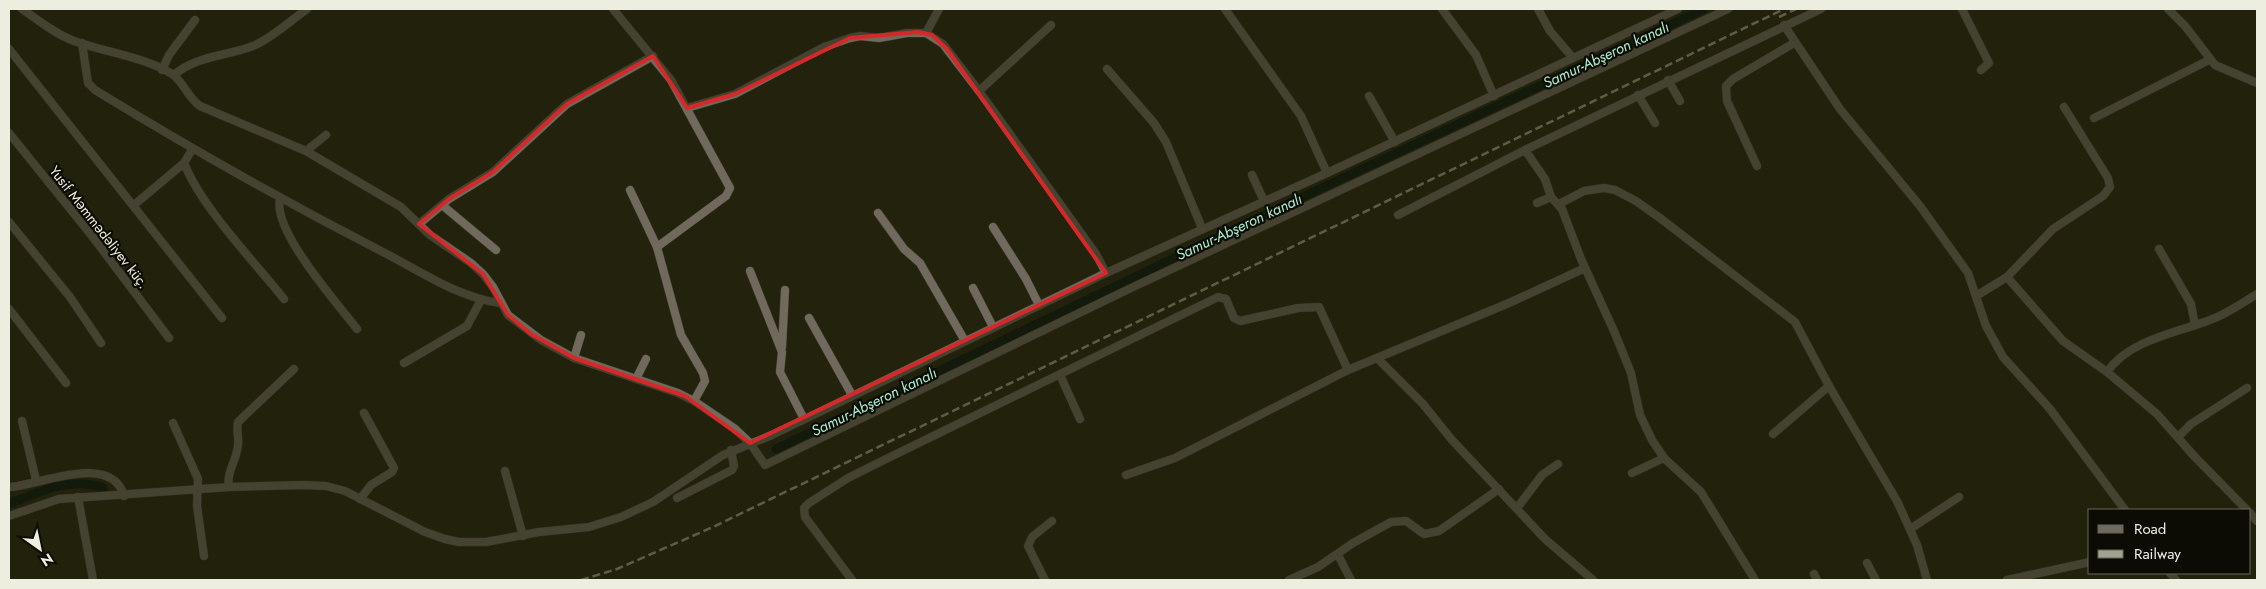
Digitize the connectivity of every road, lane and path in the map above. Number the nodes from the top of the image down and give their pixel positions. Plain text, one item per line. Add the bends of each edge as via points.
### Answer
1 (22, 9) edge
2 (307, 9) edge
3 (613, 9) edge
4 (939, 9) edge
5 (1225, 9) edge
6 (1442, 9) edge
7 (1538, 9) edge
8 (1678, 9) edge
9 (1728, 9) edge
10 (1821, 9) edge
11 (1962, 9) edge
12 (2168, 9) edge
13 (195, 20) dead end
14 (1051, 25) dead end
15 (1784, 25) junction
16 (926, 33) junction
17 (82, 43) junction
18 (1794, 43) junction
19 (9, 48) edge
20 (653, 56) junction
21 (1573, 58) junction
22 (2209, 60) junction
23 (1107, 69) dead end
24 (162, 70) junction
25 (1981, 70) dead end
26 (174, 75) junction
27 (1668, 80) junction
28 (2257, 82) edge
29 (979, 91) junction
30 (1638, 95) junction
31 (1369, 96) dead end
32 (1494, 96) junction
33 (1680, 101) dead end
34 (2064, 107) dead end
35 (687, 108) junction
36 (2094, 118) dead end
37 (1654, 124) dead end
38 (9, 133) edge
39 (326, 135) dead end
40 (1395, 142) junction
41 (192, 150) junction
42 (1525, 150) junction
43 (306, 152) junction
44 (184, 164) junction
45 (1757, 166) dead end
46 (1327, 173) junction
47 (1252, 175) dead end
48 (630, 190) dead end
49 (1551, 197) junction
50 (280, 199) junction
51 (1264, 201) junction
52 (1537, 203) dead end
53 (1559, 204) junction
54 (134, 205) junction
55 (442, 205) junction
56 (878, 213) dead end
57 (1398, 215) dead end
58 (9, 222) edge
59 (419, 224) junction
60 (993, 227) dead end
61 (1202, 228) junction
62 (658, 247) junction
63 (2159, 249) dead end
64 (496, 250) dead end
65 (1585, 268) junction
66 (750, 271) dead end
67 (1106, 273) junction
68 (2007, 277) junction
69 (973, 288) dead end
70 (785, 290) dead end
71 (2257, 294) edge
72 (1976, 296) junction
73 (284, 299) dead end
74 (481, 300) junction
75 (500, 303) junction
76 (1039, 305) junction
77 (9, 309) edge
78 (222, 318) dead end
79 (809, 318) dead end
80 (2195, 325) junction
81 (994, 327) junction
82 (357, 329) dead end
83 (582, 335) dead end
84 (169, 338) dead end
85 (965, 341) junction
86 (102, 343) dead end
87 (782, 352) junction
88 (574, 358) junction
89 (1377, 358) junction
90 (646, 359) dead end
91 (404, 363) dead end
92 (294, 369) dead end
93 (1348, 370) junction
94 (2107, 372) junction
95 (1060, 375) junction
96 (636, 379) junction
97 (66, 383) dead end
98 (1829, 386) junction
99 (2247, 388) dead end
100 (852, 395) junction
101 (694, 401) junction
102 (364, 413) dead end
103 (804, 419) junction
104 (1080, 419) dead end
105 (22, 421) dead end
106 (173, 423) dead end
107 (1773, 434) dead end
108 (2178, 437) junction
109 (750, 443) junction
110 (731, 450) junction
111 (1664, 458) junction
112 (1558, 464) dead end
113 (504, 471) dead end
114 (1632, 473) dead end
115 (1126, 475) dead end
116 (36, 480) junction
117 (9, 486) edge
118 (229, 487) junction
119 (199, 489) junction
120 (1499, 489) junction
121 (124, 496) junction
122 (78, 497) junction
123 (1959, 497) dead end
124 (676, 498) dead end
125 (360, 499) junction
126 (1517, 508) junction
127 (2124, 509) edge
128 (2246, 509) edge
129 (9, 516) edge
130 (1052, 521) dead end
131 (1910, 528) junction
132 (523, 536) junction
133 (1338, 555) junction
134 (204, 556) dead end
135 (1868, 563) dead end
136 (2088, 563) edge
137 (2034, 578) edge
138 (93, 580) edge
139 (852, 580) edge
140 (1045, 580) edge
141 (1289, 580) edge
142 (1351, 580) edge
143 (1593, 580) edge
144 (1755, 580) edge
145 (1876, 580) edge
146 (1927, 580) edge
147 (2007, 580) edge

1 - 17 street via 58,33
2 - 26 street via 252,46 190,64
3 - 20 street
4 - 16 street
5 - 46 street via 1301,116
6 - 32 street via 1476,55
7 - 21 street via 1550,31
8 - 21 street
9 - 109 street via 1131,288 769,465 762,463
10 - 15 street
11 - 25 street via 1989,63
12 - 22 street via 2185,26
13 - 24 street
14 - 29 street
15 - 18 street
15 - 27 street
16 - 29 street via 943,44
16 - 35 street via 850,38 735,94
17 - 24 street via 114,51
17 - 41 street via 88,83 92,87
18 - 45 street via 1726,86 1727,101
18 - 72 street via 1840,109 1934,225 1968,273
19 - 54 street
20 - 35 street
20 - 55 street via 567,104 493,172
21 - 32 street
22 - 28 street via 2221,70
22 - 36 street
23 - 61 street via 1154,123 1166,142
24 - 26 street
26 - 43 street via 188,97 200,106
27 - 30 street
27 - 33 street
29 - 67 street via 1096,254
30 - 37 street
30 - 42 street
31 - 40 street
32 - 40 street
34 - 68 street via 2108,178 2110,187 2103,196 2053,228
35 - 62 street via 728,183 729,193
38 - 84 street, Yusif Məmmədəliyev küç.
39 - 43 street
40 - 46 street
41 - 44 street
41 - 50 street
42 - 49 street via 1545,179
42 - 57 street
43 - 59 street via 401,207
44 - 54 street
44 - 73 street via 204,200
46 - 51 street
47 - 51 street
48 - 62 street
49 - 52 street
49 - 53 street
50 - 74 street via 434,281
50 - 82 street via 281,218 292,242
51 - 61 street
53 - 65 street
53 - 98 street via 1594,188 1615,190 1636,201 1795,322
54 - 78 street
55 - 59 street
55 - 64 street
56 - 85 street via 904,249 920,263
58 - 86 street via 70,297
59 - 75 street via 483,274
60 - 76 street
61 - 67 street
62 - 101 street via 676,324 705,381
63 - 80 street via 2191,304
65 - 89 street via 1497,309
65 - 111 street via 1631,374 1645,427
66 - 87 street
67 - 76 street
68 - 72 street
68 - 94 street via 2063,341
69 - 81 street
70 - 87 street
71 - 80 street via 2220,316
72 - 127 street via 1986,326 2003,357 2050,409
74 - 75 street
74 - 91 street via 467,326
75 - 88 street via 508,315 531,334
76 - 81 street
77 - 97 street
79 - 100 street
80 - 94 street via 2129,351
81 - 85 street
83 - 88 street
85 - 100 street
87 - 103 street via 780,372
88 - 96 street
89 - 93 street
89 - 120 street via 1424,404 1452,440
90 - 96 street
92 - 118 street via 238,422 239,444 228,480
93 - 95 street via 1319,307 1298,308 1240,321 1234,318 1226,299 1221,297
93 - 115 street via 1199,446
94 - 108 street via 2157,414
95 - 104 street
95 - 139 street via 877,464 809,503 804,508 805,517
96 - 101 street
98 - 107 street
98 - 131 street
99 - 108 street via 2191,424
100 - 103 street
101 - 109 street
102 - 125 street via 394,468 366,490
103 - 109 street
105 - 116 street
106 - 119 street via 192,462
108 - 128 street
109 - 110 street
110 - 124 street via 732,470
110 - 132 street via 653,502 621,517 589,527
111 - 114 street
111 - 144 street via 1701,492
112 - 126 street via 1542,475
113 - 132 street
116 - 117 street
116 - 121 street via 70,474 102,475 118,482
118 - 119 street
118 - 125 street via 326,486
119 - 121 street
119 - 134 street via 197,506
120 - 126 street
120 - 133 street via 1439,531 1424,534 1406,521 1399,520 1353,543
121 - 122 street
122 - 129 street via 38,504
122 - 138 street
123 - 131 street
125 - 132 street via 425,532 459,542 486,542
126 - 143 street via 1555,548
130 - 140 street via 1029,541 1030,551
131 - 146 street
133 - 141 street
133 - 142 street
135 - 145 street
136 - 137 street
137 - 147 street

